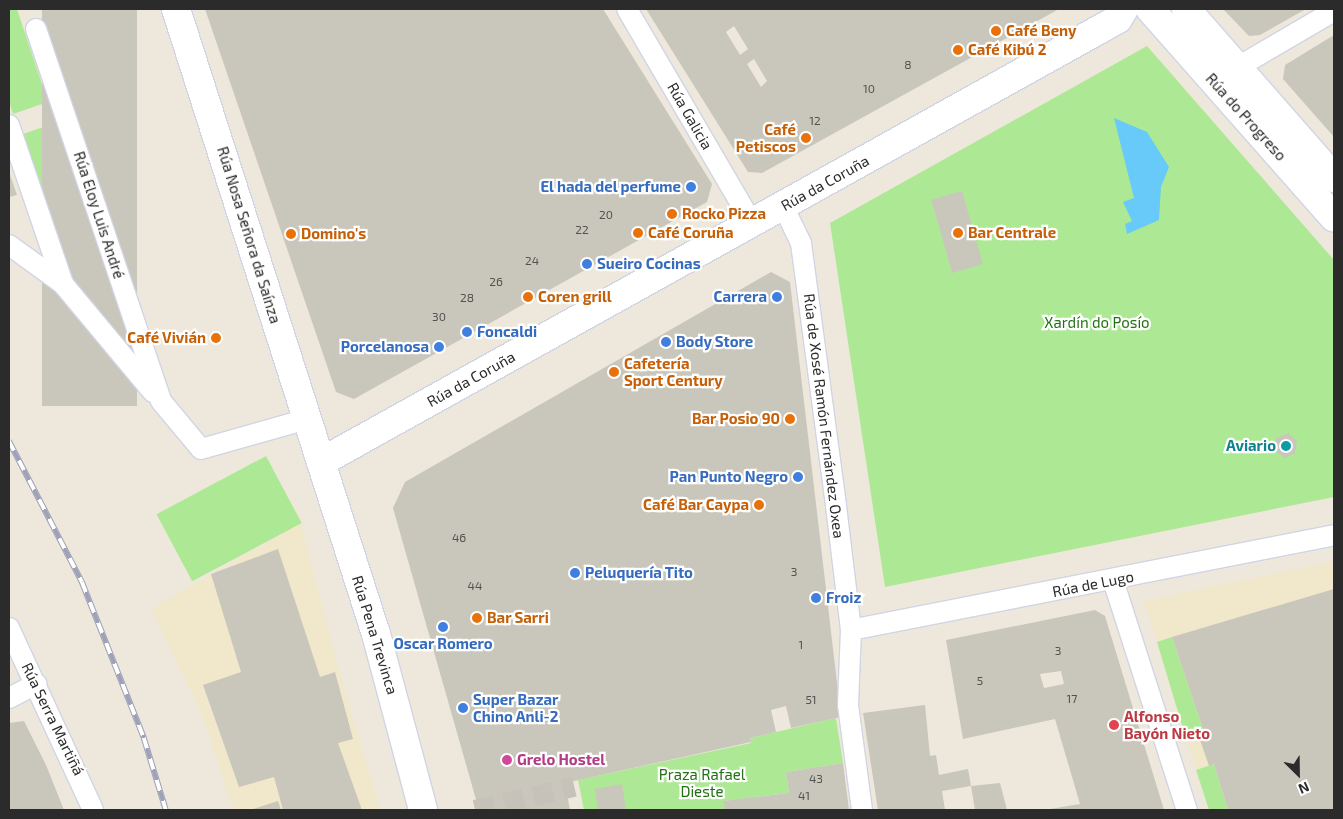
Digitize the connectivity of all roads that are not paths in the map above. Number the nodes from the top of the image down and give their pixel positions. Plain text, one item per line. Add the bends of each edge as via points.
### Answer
1 (176, 9) edge
2 (627, 9) edge
3 (1186, 9) edge
4 (1334, 11) edge
5 (1121, 12) edge
6 (1153, 13) edge
7 (36, 29) dead end
8 (1238, 67) junction
9 (9, 125) edge
10 (1334, 178) edge
11 (783, 206) junction
12 (1334, 218) edge
13 (752, 223) junction
14 (9, 246) edge
15 (63, 284) junction
16 (161, 401) junction
17 (307, 419) junction
18 (321, 462) junction
19 (1334, 535) edge
20 (1113, 580) junction
21 (9, 628) edge
22 (851, 630) junction
23 (37, 684) junction
24 (9, 698) edge
25 (93, 810) edge
26 (423, 810) edge
27 (862, 810) edge
28 (1187, 810) edge

1 - 17 street, Rúa Nosa Señora da Saínza
2 - 13 street, Rúa Galicia
3 - 8 street, Rúa do Progreso
4 - 8 street
5 - 6 street, Rúa do Progreso
5 - 11 street, Rúa da Coruña
6 - 12 street, Rúa do Progreso
7 - 16 street, Rúa Eloy Luis André
8 - 10 street, Rúa do Progreso
9 - 15 street, Rúa Eloy Luis André
11 - 13 street, Rúa da Coruña
11 - 22 street, Rúa de Xosé Ramón Fernández Oxea via 801,243
13 - 18 street, Rúa da Coruña
14 - 15 street, Rúa Eloy Luis André
15 - 16 street, Rúa Eloy Luis André
16 - 17 street, Rúa Eloy Luis André via 201,449
17 - 18 street, Rúa Nosa Señora da Saínza
18 - 26 street, Rúa Pena Trevinca via 376,634
19 - 20 street, Rúa de Lugo
20 - 22 street, Rúa de Lugo
20 - 28 street
21 - 23 street, Rúa Serra Martiñá
22 - 27 street, Rúa de Xosé Ramón Fernández Oxea via 848,705
23 - 24 street
23 - 25 street, Rúa Serra Martiñá

